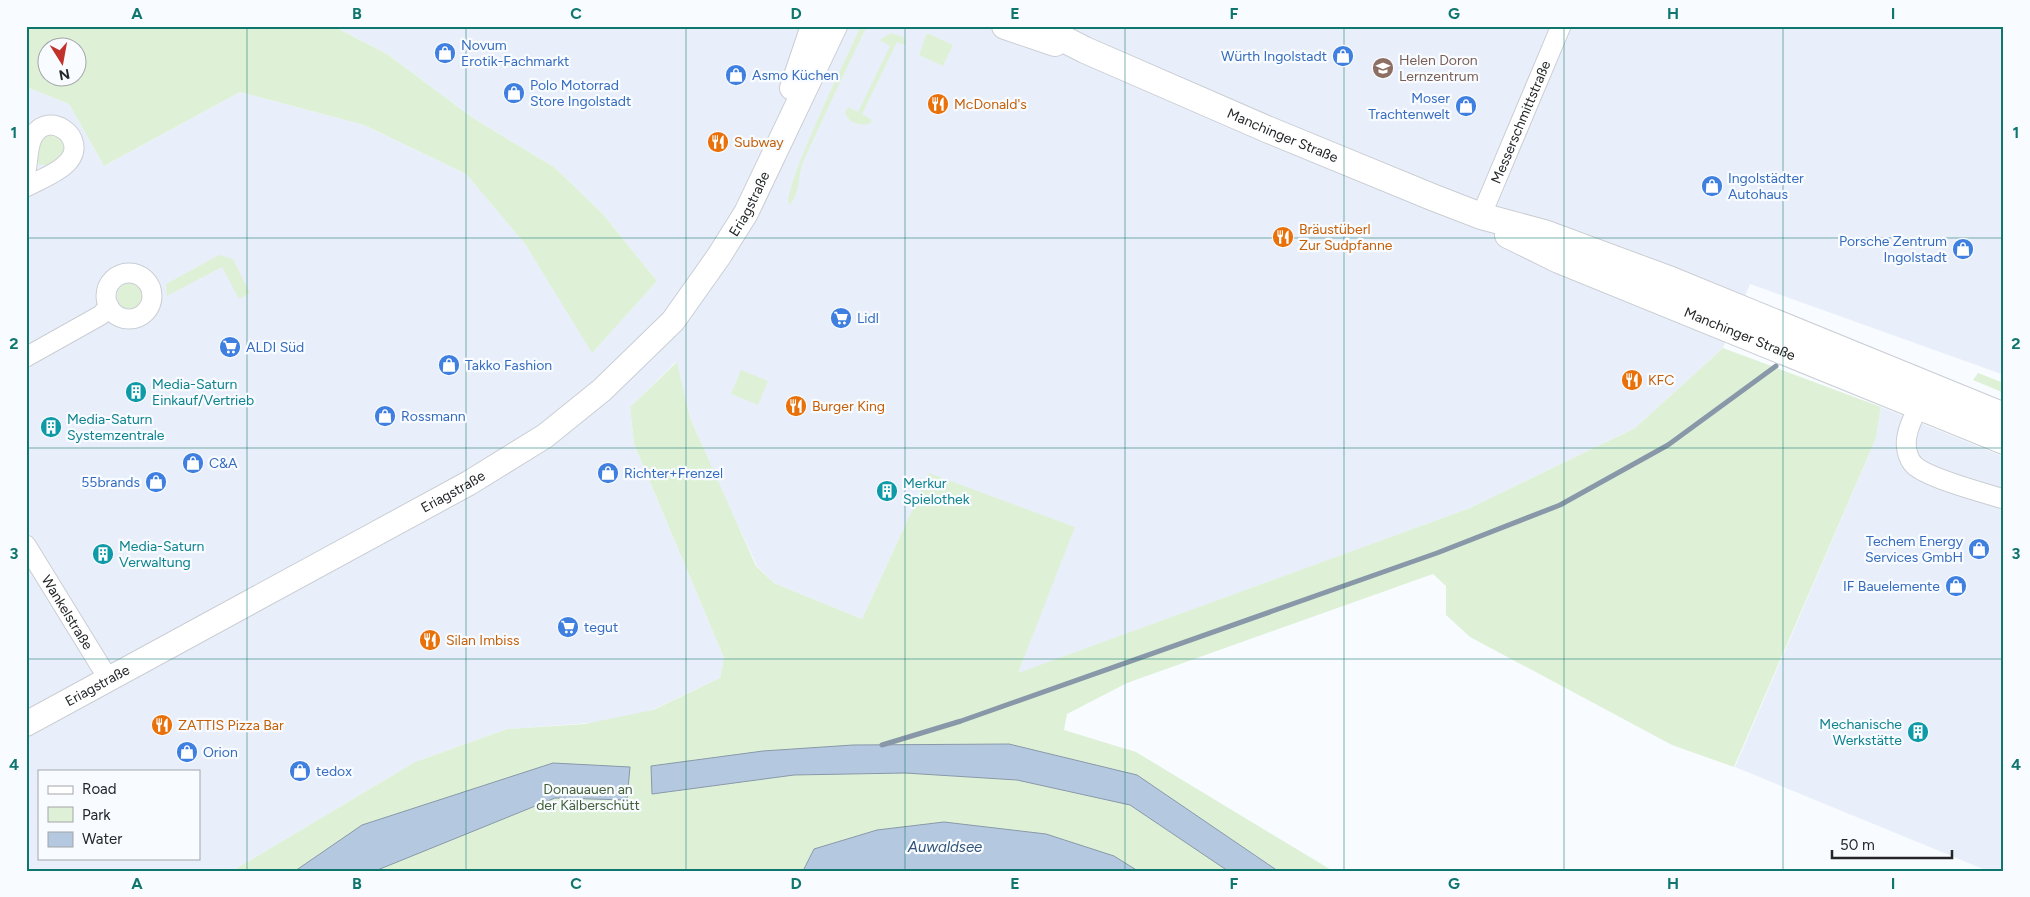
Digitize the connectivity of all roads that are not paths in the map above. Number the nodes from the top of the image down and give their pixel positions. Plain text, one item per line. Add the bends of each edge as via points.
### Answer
1 (813, 26) edge
2 (835, 26) edge
3 (1005, 26) edge
4 (1038, 26) edge
5 (1561, 26) edge
6 (1085, 50) junction
7 (778, 143) junction
8 (26, 171) edge
9 (26, 187) edge
10 (1481, 216) junction
11 (109, 306) dead end
12 (26, 357) edge
13 (1924, 395) junction
14 (2004, 416) edge
15 (2004, 441) edge
16 (2004, 499) edge
17 (26, 545) edge
18 (108, 680) junction
19 (26, 724) edge

1 - 7 street, Eriagstraße
2 - 7 street, Eriagstraße
3 - 6 main road, Manchinger Straße
4 - 6 main road, Manchinger Straße
5 - 10 street, Messerschmittstraße
6 - 10 main road, Manchinger Straße
7 - 18 street, Eriagstraße via 746,213 673,321 576,412 545,436 469,483
8 - 9 street via 36,131 48,125 61,126 69,132 73,154 67,163
10 - 13 main road, Manchinger Straße via 1521,242 1559,260
11 - 12 street via 101,315
13 - 14 main road, Manchinger Straße
13 - 15 main road, Manchinger Straße
13 - 16 street via 1906,438 1907,452 1915,466
17 - 18 street, Wankelstraße
18 - 19 street, Eriagstraße

